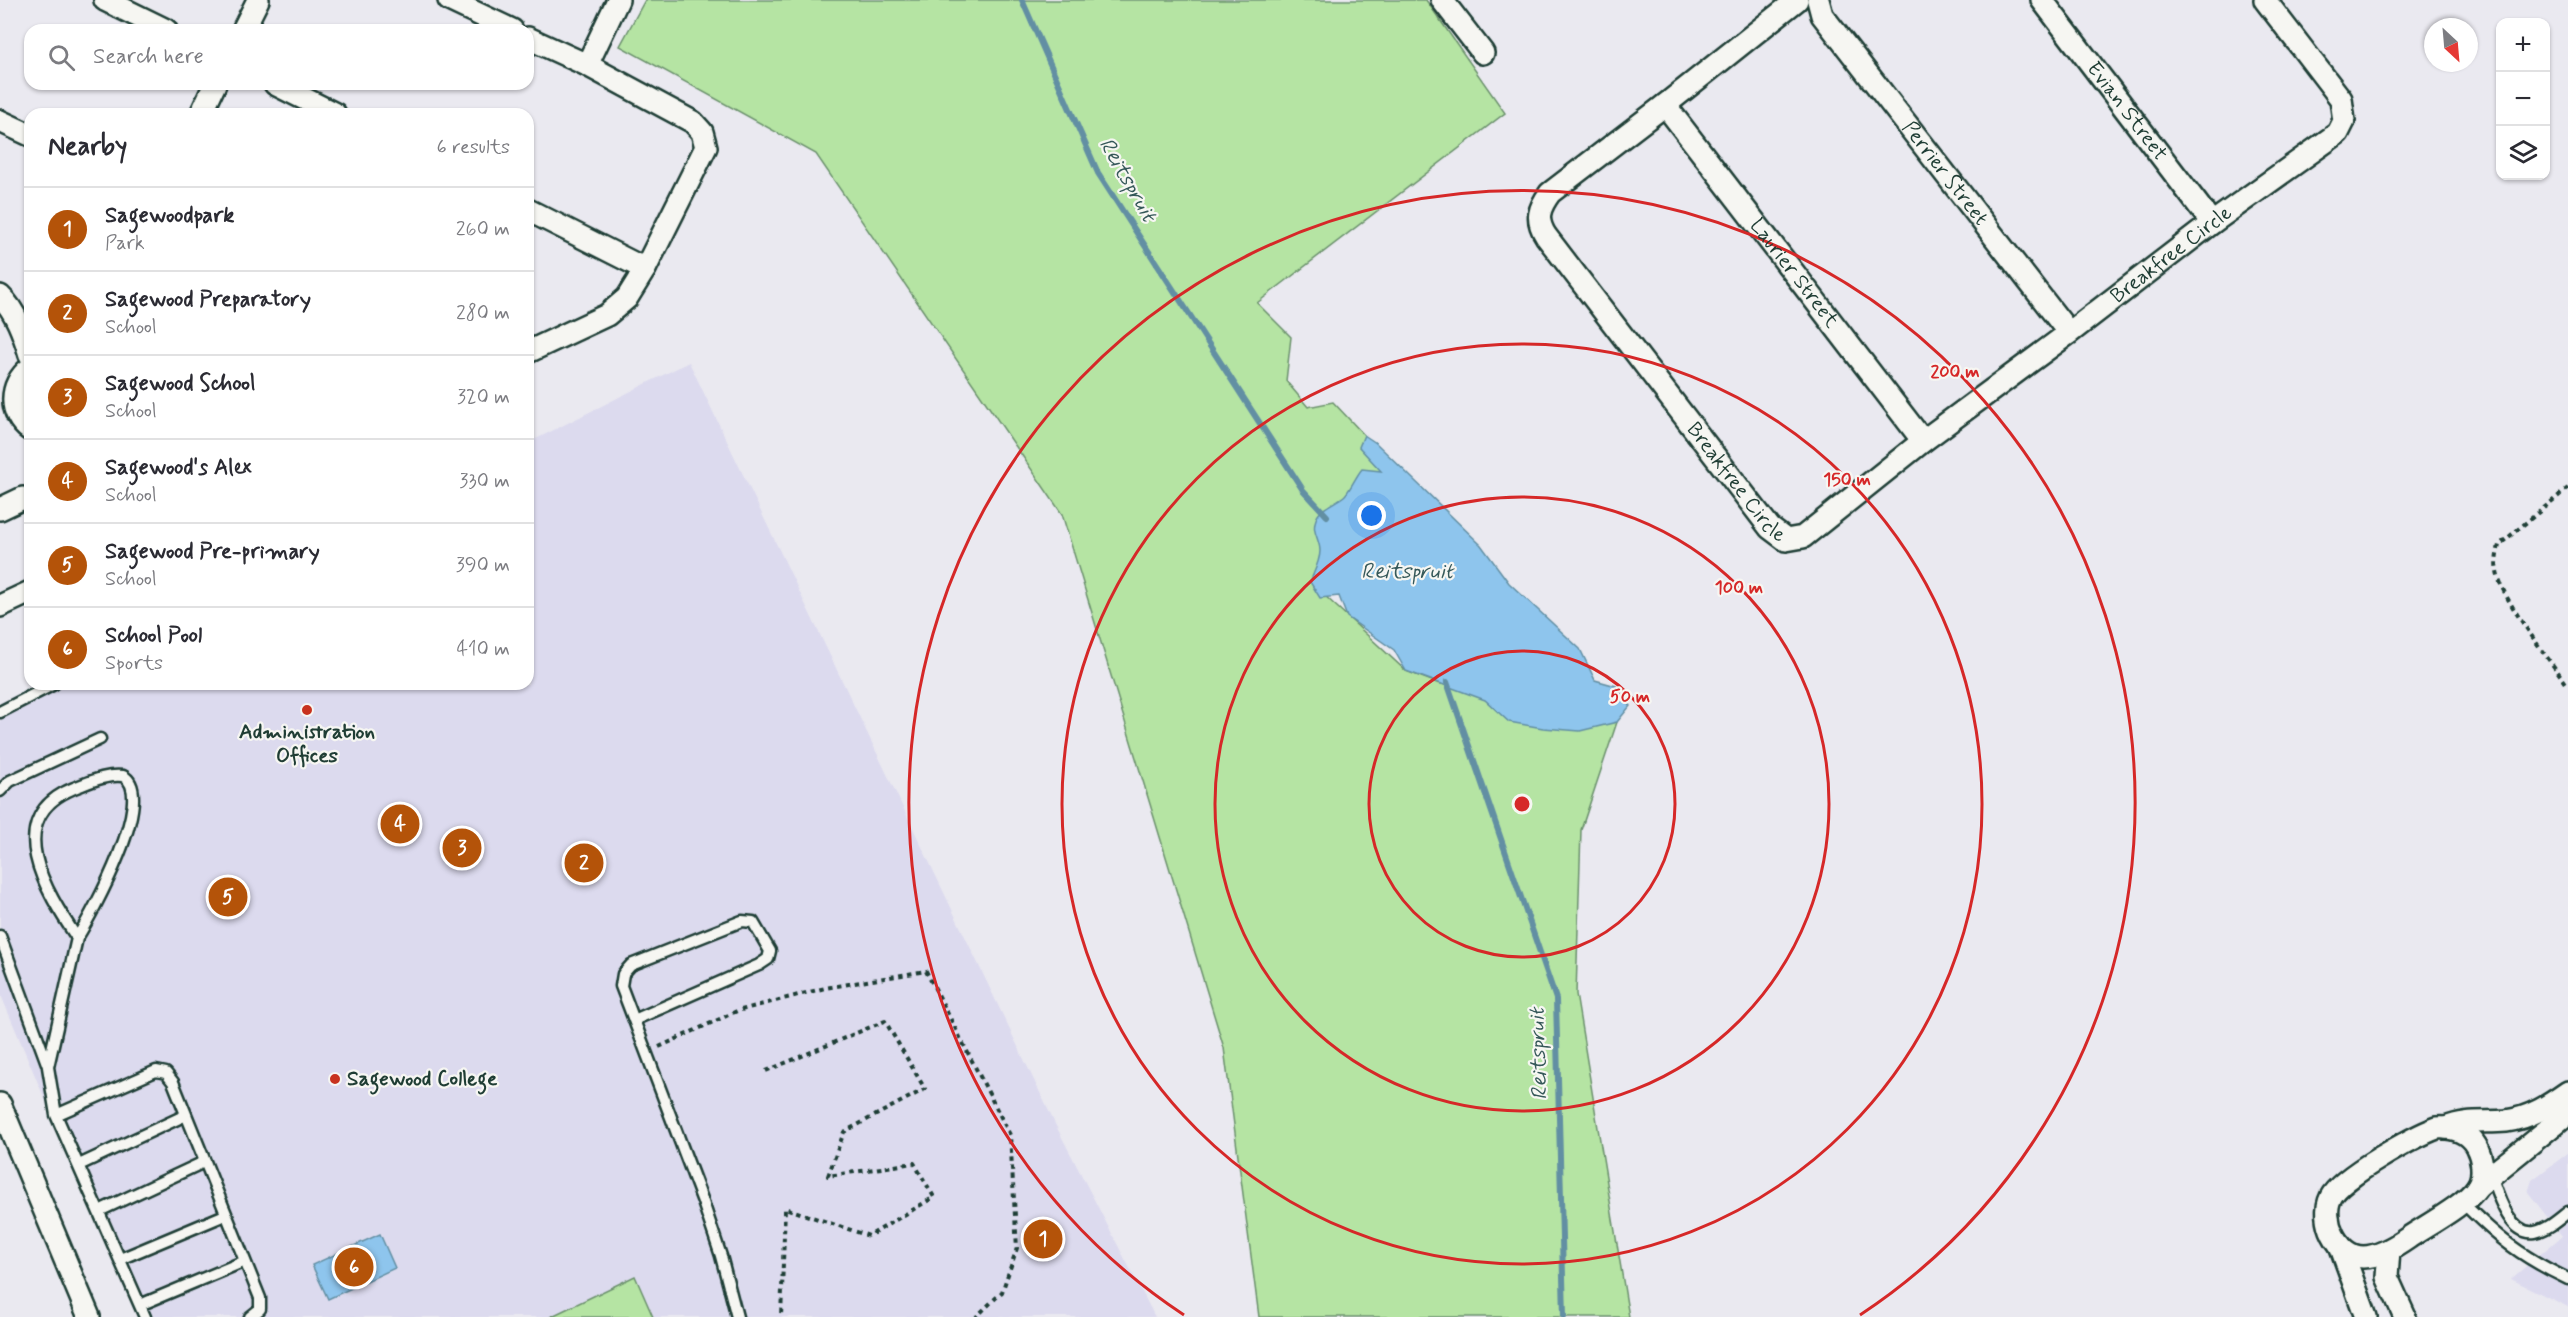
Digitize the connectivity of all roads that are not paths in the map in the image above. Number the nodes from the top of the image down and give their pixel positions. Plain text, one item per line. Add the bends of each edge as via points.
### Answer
1 (105, 0) edge
2 (258, 0) edge
3 (449, 0) edge
4 (618, 0) edge
5 (1442, 0) edge
6 (2042, 0) edge
7 (2265, 0) edge
8 (1794, 1) edge
9 (1820, 7) edge
10 (154, 24) edge
11 (246, 24) edge
12 (499, 24) edge
13 (534, 41) edge
14 (1482, 53) dead end
15 (587, 65) junction
16 (213, 90) edge
17 (287, 90) edge
18 (1665, 105) junction
19 (204, 108) edge
20 (323, 108) edge
21 (0, 121) edge
22 (24, 132) edge
23 (534, 213) edge
24 (2212, 223) junction
25 (645, 268) junction
26 (0, 296) edge
27 (2068, 333) junction
28 (24, 334) edge
29 (534, 349) edge
30 (24, 375) edge
31 (7, 410) edge
32 (24, 424) edge
33 (1923, 441) junction
34 (23, 498) dead end
35 (0, 509) edge
36 (24, 595) edge
37 (0, 606) edge
38 (42, 690) edge
39 (0, 712) edge
40 (100, 739) dead end
41 (0, 791) edge
42 (0, 936) edge
43 (77, 938) junction
44 (634, 1020) junction
45 (48, 1067) junction
46 (2568, 1092) edge
47 (0, 1104) edge
48 (2568, 1113) edge
49 (57, 1114) junction
50 (186, 1115) junction
51 (2446, 1128) junction
52 (204, 1162) junction
53 (79, 1165) junction
54 (2484, 1180) junction
55 (2461, 1201) junction
56 (99, 1211) junction
57 (2568, 1212) edge
58 (225, 1215) junction
59 (2340, 1245) junction
60 (2389, 1250) junction
61 (120, 1259) junction
62 (245, 1261) junction
63 (2568, 1279) edge
64 (140, 1305) junction
65 (89, 1317) edge
66 (145, 1317) edge
67 (250, 1317) edge
68 (737, 1317) edge
69 (2366, 1317) edge
70 (2405, 1317) edge

1 - 10 street
2 - 11 street
3 - 12 street
4 - 15 street
5 - 14 street
6 - 24 street, Evian Street
7 - 24 street, Breakfree Circle via 2341,99 2344,121 2338,133
8 - 9 street, Perrier Street
8 - 18 street, Breakfree Circle
9 - 27 street, Perrier Street
13 - 15 street
15 - 25 street via 693,122 702,132 706,147
16 - 19 street
17 - 20 street
18 - 33 street, Laurier Street
18 - 33 street, Breakfree Circle via 1550,192 1538,218 1546,236 1736,484 1770,528 1786,540 1796,539
21 - 22 street
23 - 25 street
24 - 27 street, Breakfree Circle
25 - 29 street via 627,298 607,315
26 - 28 street
27 - 33 street, Breakfree Circle
30 - 31 street
31 - 32 street
34 - 35 street
36 - 37 street
38 - 39 lane
40 - 41 lane via 10,781
42 - 45 lane
43 - 43 lane via 51,900 34,854 33,841 41,810 71,789 123,776 134,792 125,838 95,908
43 - 45 lane
44 - 44 lane via 621,986 623,974 631,965 742,921 753,922 770,951 768,959
44 - 68 lane via 702,1199
45 - 49 lane
46 - 51 street via 2544,1110 2525,1117 2473,1121
47 - 65 street
48 - 54 street
49 - 50 lane via 156,1071 166,1073 173,1082
49 - 53 lane
50 - 52 lane
50 - 53 lane
51 - 54 street via 2468,1136 2476,1146
51 - 59 street via 2421,1134 2348,1179 2337,1190 2331,1197 2328,1222
52 - 56 lane
52 - 58 lane
53 - 56 lane
54 - 55 street
54 - 57 lane via 2513,1222 2524,1230 2537,1232
55 - 60 street
55 - 63 lane via 2501,1240 2530,1261
56 - 61 lane
58 - 61 lane
58 - 62 lane
59 - 60 street via 2350,1254 2362,1257
59 - 69 street
60 - 70 street via 2387,1277
61 - 64 lane
62 - 64 lane
62 - 67 lane via 260,1298 260,1310
64 - 66 lane

